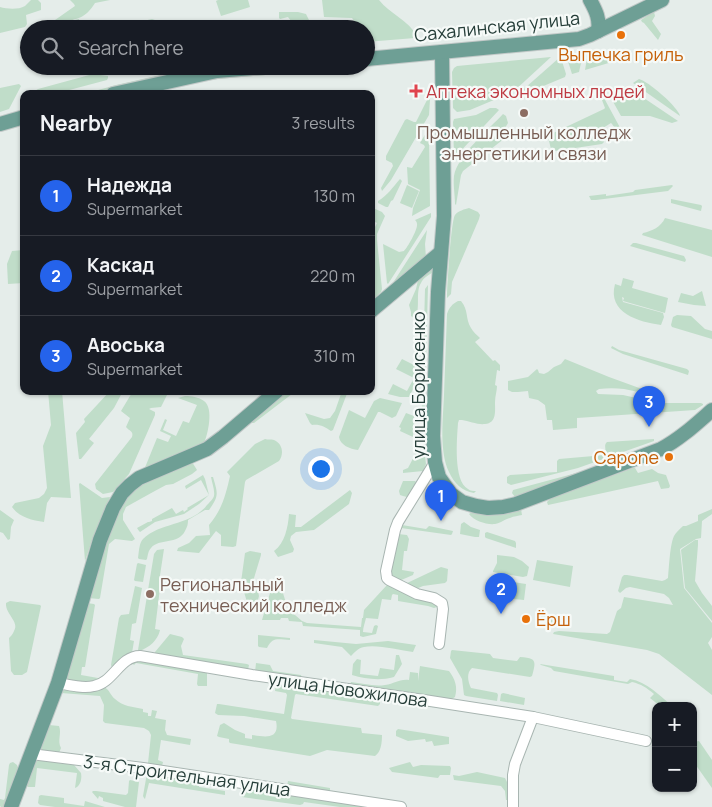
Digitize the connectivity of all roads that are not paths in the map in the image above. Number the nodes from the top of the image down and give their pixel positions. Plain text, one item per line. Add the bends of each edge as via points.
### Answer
1 (590, 0) edge
2 (662, 0) edge
3 (598, 32) junction
4 (442, 52) junction
5 (375, 58) edge
6 (199, 75) edge
7 (132, 90) edge
8 (20, 118) edge
9 (0, 124) edge
10 (440, 253) junction
11 (375, 309) edge
12 (271, 395) edge
13 (710, 413) edge
14 (435, 462) junction
15 (439, 644) dead end
16 (58, 683) junction
17 (533, 717) junction
18 (646, 741) dead end
19 (31, 754) junction
20 (12, 807) edge
21 (401, 807) edge
22 (513, 807) edge

1 - 3 main road, Сахалинская улица via 598,16
2 - 3 main road
3 - 4 main road, Сахалинская улица via 567,40
4 - 5 main road, Сахалинская улица
4 - 10 main road, улица Борисенко via 444,216
6 - 7 main road
8 - 9 main road
10 - 11 main road, улица Борисенко
10 - 14 main road, улица Борисенко via 433,436
12 - 16 main road via 207,449 139,478 122,493 97,549
13 - 14 main road, улица Борисенко via 661,449 509,506 488,508 462,502 444,486
14 - 15 street via 399,521 386,571 389,580 442,603
16 - 17 street, улица Новожилова via 93,687 104,682 128,660 140,656
16 - 19 main road
17 - 18 street, улица Новожилова
17 - 22 street via 515,764
19 - 20 main road
19 - 21 street, 3-я Строительная улица

